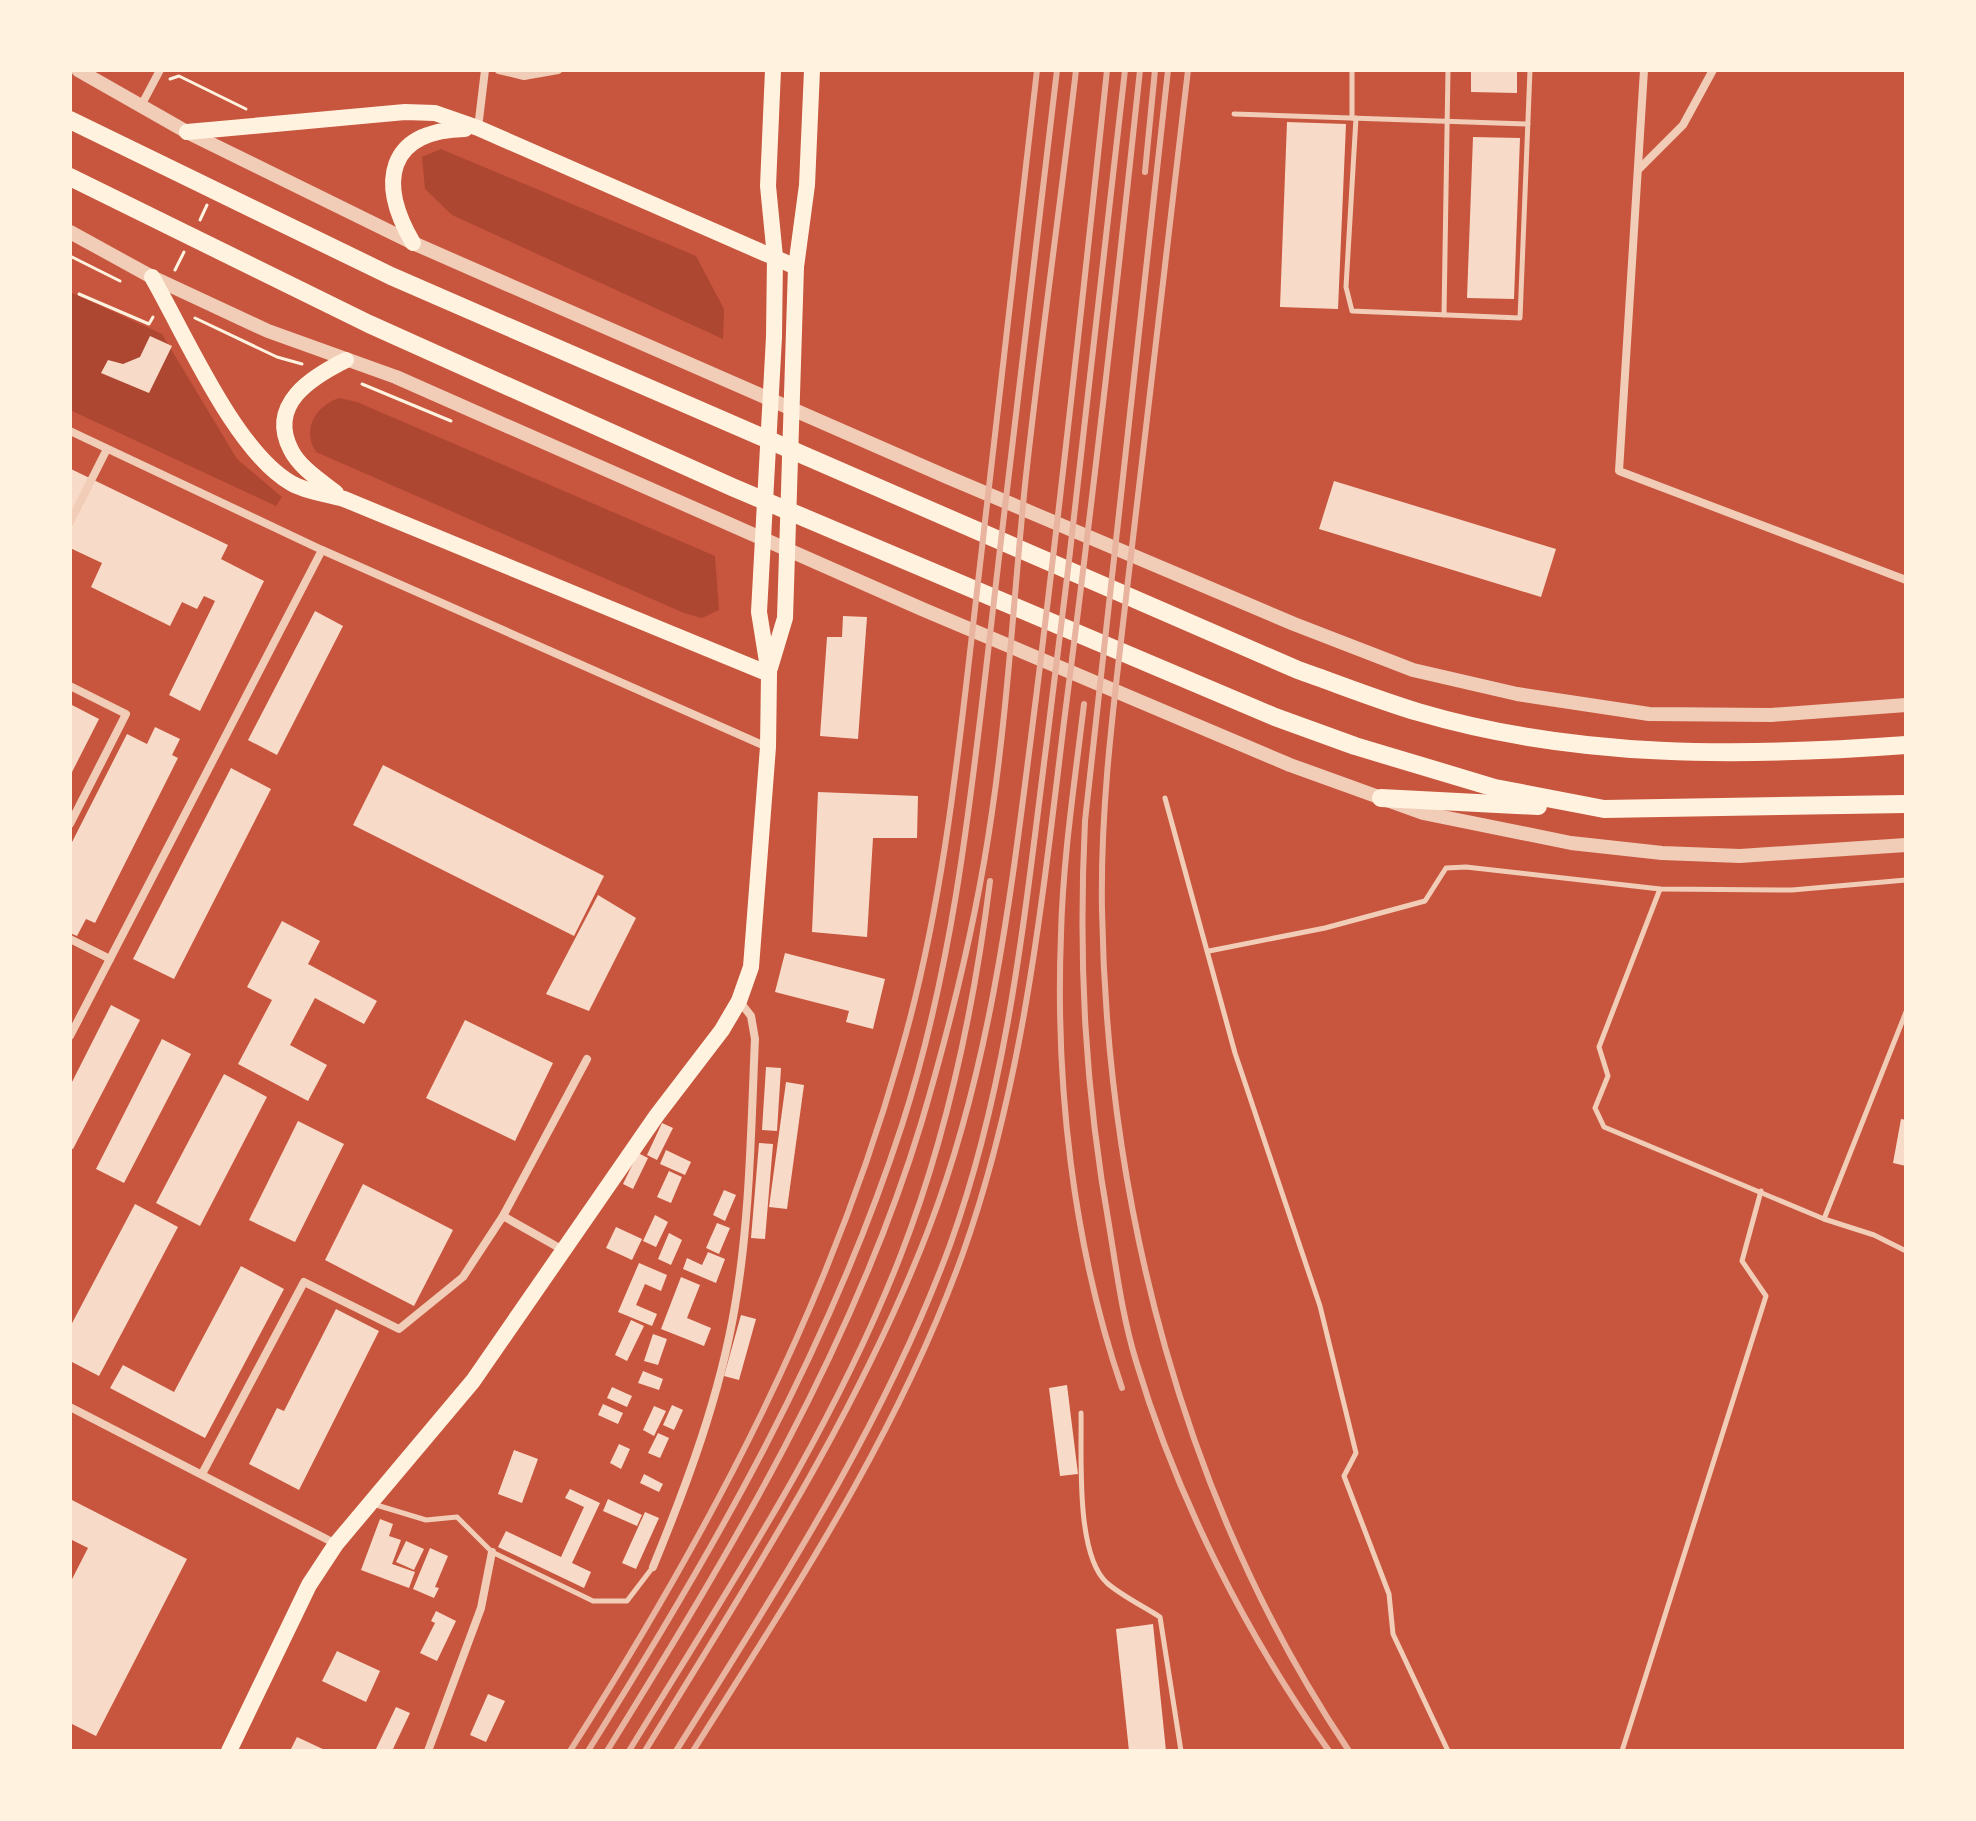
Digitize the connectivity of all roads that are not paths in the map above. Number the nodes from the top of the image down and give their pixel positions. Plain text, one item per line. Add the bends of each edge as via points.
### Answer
1 (78, 70) edge
2 (160, 70) edge
3 (485, 70) edge
4 (499, 70) edge
5 (558, 70) edge
6 (773, 70) edge
7 (812, 70) edge
8 (1352, 70) edge
9 (1448, 70) edge
10 (1530, 70) edge
11 (1644, 70) edge
12 (1713, 70) edge
13 (142, 104) junction
14 (1234, 114) dead end
15 (1354, 118) junction
16 (70, 120) edge
17 (1446, 120) junction
18 (1528, 124) junction
19 (478, 128) junction
20 (187, 132) junction
21 (1639, 170) junction
22 (70, 177) edge
23 (70, 232) edge
24 (413, 243) junction
25 (775, 257) junction
26 (796, 267) junction
27 (152, 277) junction
28 (1444, 315) junction
29 (346, 360) junction
30 (70, 431) edge
31 (107, 449) junction
32 (344, 499) junction
33 (70, 522) edge
34 (322, 550) junction
35 (1906, 580) edge
36 (769, 674) junction
37 (70, 686) edge
38 (1906, 705) edge
39 (1906, 745) edge
40 (768, 747) junction
41 (1165, 798) dead end
42 (1381, 798) junction
43 (1906, 804) edge
44 (1604, 809) junction
45 (70, 824) edge
46 (1906, 845) edge
47 (1906, 880) edge
48 (1660, 889) junction
49 (70, 939) edge
50 (1209, 951) junction
51 (110, 959) junction
52 (739, 1001) junction
53 (1906, 1012) edge
54 (70, 1036) edge
55 (587, 1059) dead end
56 (1761, 1191) junction
57 (503, 1216) junction
58 (1824, 1219) junction
59 (564, 1250) junction
60 (1906, 1251) edge
61 (70, 1407) edge
62 (1081, 1413) dead end
63 (202, 1474) junction
64 (372, 1504) junction
65 (336, 1544) junction
66 (492, 1552) junction
67 (653, 1567) joint
68 (235, 1749) edge
69 (428, 1751) edge
70 (1181, 1751) edge
71 (1448, 1751) edge
72 (1622, 1751) edge

1 - 13 street
2 - 13 street
3 - 19 street
4 - 5 street via 524,76
6 - 25 main road via 768,186
7 - 26 main road via 807,185
8 - 15 lane
9 - 17 lane
10 - 18 lane
11 - 21 street
12 - 21 street via 1683,125
13 - 20 street
14 - 15 lane
15 - 17 lane
15 - 28 lane via 1346,287 1352,311
16 - 39 highway via 391,276 1298,670 1419,712 1527,736 1659,753 1779,754
17 - 18 lane
17 - 28 lane
18 - 28 lane via 1520,318
19 - 20 main road via 435,113 405,112
19 - 24 main road via 434,129 410,143 398,161 391,190 397,216
19 - 25 main road
20 - 24 street
21 - 35 street via 1619,471
22 - 44 highway via 369,324 732,487 1275,717 1495,788
23 - 27 street
24 - 38 street via 945,476 1413,670 1517,694 1649,714 1771,715
25 - 26 main road
25 - 36 main road via 759,612
26 - 36 main road via 785,618
27 - 29 street via 268,331
27 - 32 main road via 237,426 265,462 292,484
29 - 32 main road via 313,377 293,396 285,423 290,449
29 - 42 street via 396,377 922,609
30 - 31 street
31 - 33 street
31 - 34 street
32 - 36 main road
34 - 40 street
34 - 51 street
36 - 40 main road
37 - 45 street via 126,714
40 - 52 main road via 751,967
41 - 50 lane
42 - 44 highway
42 - 46 street via 1467,825 1662,853 1740,856
43 - 44 highway
47 - 48 lane via 1792,890
48 - 50 lane via 1446,868 1425,901
48 - 56 lane via 1599,1047 1608,1076 1595,1108 1604,1127
49 - 51 street
50 - 71 lane via 1235,1053 1320,1306 1356,1453 1344,1476 1389,1594 1393,1634
51 - 54 street
52 - 59 main road
52 - 67 street via 751,1016 755,1039 749,1179 735,1307 689,1478
53 - 58 lane
55 - 57 street
56 - 58 lane
56 - 72 lane via 1742,1261 1766,1296
57 - 59 street
57 - 63 street via 463,1277 399,1329 304,1282
58 - 60 lane
59 - 64 main road via 473,1381
61 - 63 street
62 - 70 lane via 1083,1501 1091,1553 1106,1582 1160,1617
63 - 65 street
64 - 65 main road
64 - 66 lane via 426,1520 457,1517
65 - 68 main road via 309,1585
66 - 67 lane via 607,1603 627,1601
66 - 69 street via 481,1608

